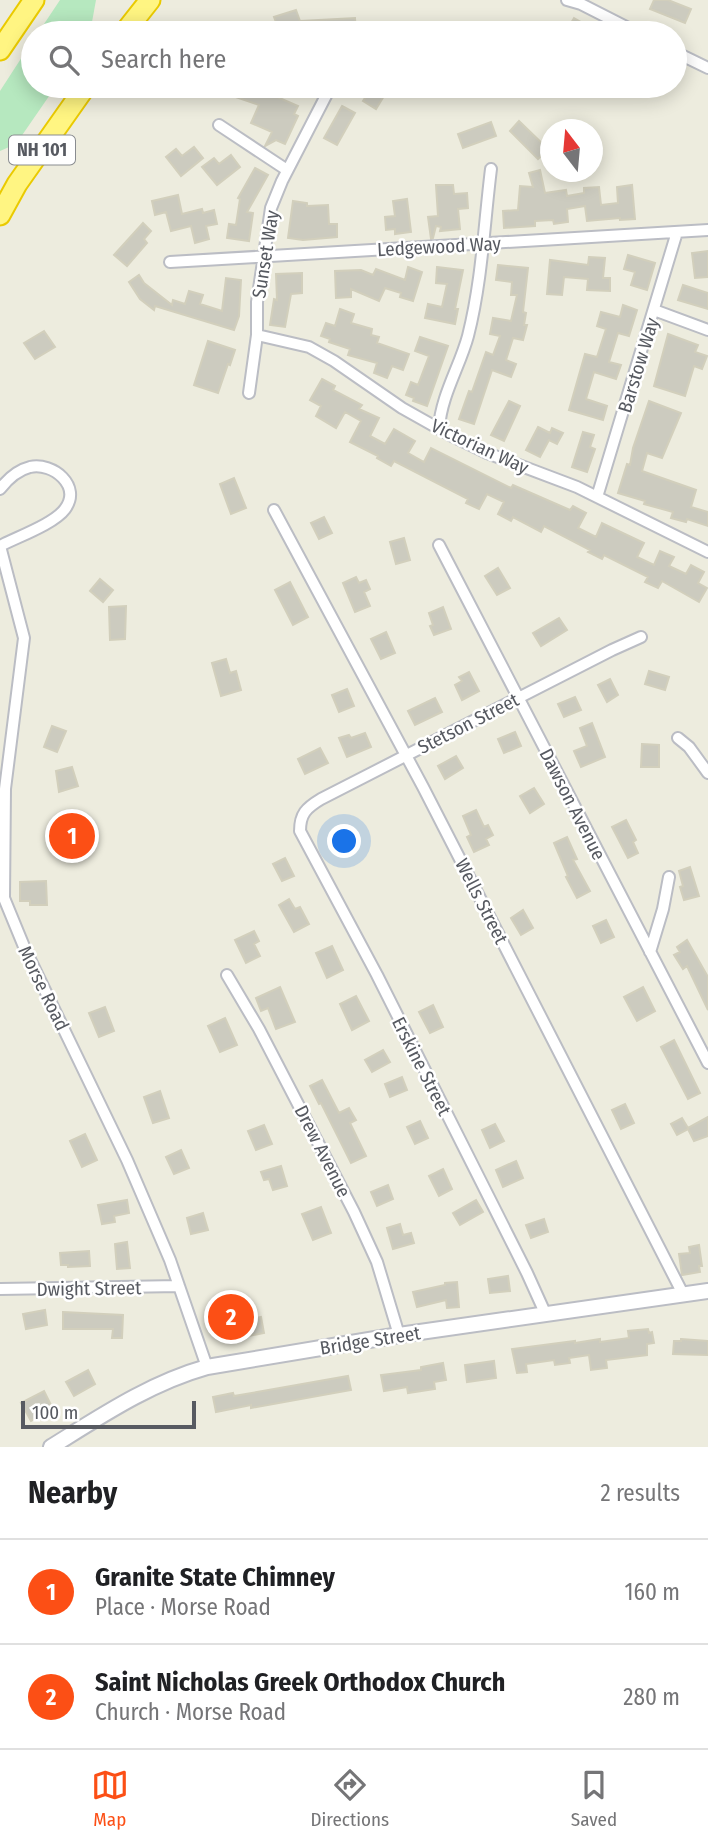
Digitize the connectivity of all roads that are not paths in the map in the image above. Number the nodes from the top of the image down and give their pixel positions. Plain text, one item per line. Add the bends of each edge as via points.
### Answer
1 (34, 0) edge
2 (150, 0) edge
3 (567, 0) edge
4 (133, 21) edge
5 (614, 21) edge
6 (0, 50) edge
7 (687, 58) edge
8 (708, 68) edge
9 (78, 98) edge
10 (325, 98) edge
11 (219, 125) dead end
12 (491, 169) dead end
13 (287, 170) junction
14 (0, 215) edge
15 (708, 230) edge
16 (677, 232) junction
17 (481, 244) junction
18 (263, 257) junction
19 (170, 262) dead end
20 (654, 310) junction
21 (708, 330) edge
22 (257, 335) junction
23 (249, 393) dead end
24 (439, 428) junction
25 (0, 489) edge
26 (597, 497) junction
27 (274, 510) dead end
28 (439, 545) dead end
29 (0, 546) edge
30 (708, 552) edge
31 (641, 637) dead end
32 (517, 698) junction
33 (678, 738) dead end
34 (405, 756) junction
35 (708, 773) edge
36 (300, 817) joint
37 (669, 877) dead end
38 (650, 952) junction
39 (228, 975) dead end
40 (708, 1063) edge
41 (179, 1286) junction
42 (0, 1289) edge
43 (708, 1291) edge
44 (683, 1294) junction
45 (546, 1315) junction
46 (399, 1335) junction
47 (207, 1367) junction
48 (58, 1445) edge

1 - 6 highway
2 - 4 highway
3 - 5 street
7 - 8 street
9 - 14 highway, NH 101
10 - 13 street, Sunset Way
11 - 13 street
12 - 17 street
13 - 18 street, Sunset Way via 271,208
15 - 16 street, Ledgewood Way
16 - 17 street, Ledgewood Way
16 - 20 street, Barstow Way
17 - 18 street, Ledgewood Way
17 - 24 street via 477,296
18 - 19 street, Ledgewood Way
18 - 22 street, Sunset Way
20 - 21 street
20 - 26 street, Barstow Way
22 - 23 street, Sunset Way
22 - 24 street, Victorian Way via 309,347
24 - 26 street, Victorian Way via 487,453
25 - 29 street, Morse Road via 30,467 45,467 58,472 70,494 67,507 57,517
26 - 30 street, Victorian Way
27 - 34 street, Wells Street
28 - 32 street, Dawson Avenue
29 - 41 street, Morse Road via 24,638 5,789 4,898 127,1160
31 - 32 street, Stetson Street
32 - 34 street, Stetson Street
32 - 38 street, Dawson Avenue
33 - 35 street
34 - 36 street, Stetson Street via 321,799
34 - 44 street, Wells Street
36 - 45 street, Erskine Street via 300,831
37 - 38 street
38 - 40 street, Dawson Avenue
39 - 46 street, Drew Avenue via 354,1212 377,1262
41 - 42 street, Dwight Street
41 - 47 street, Morse Road
43 - 44 street, Bridge Street
44 - 45 street, Bridge Street
45 - 46 street, Bridge Street
46 - 47 street, Bridge Street
47 - 48 street, Bridge Street via 150,1388

